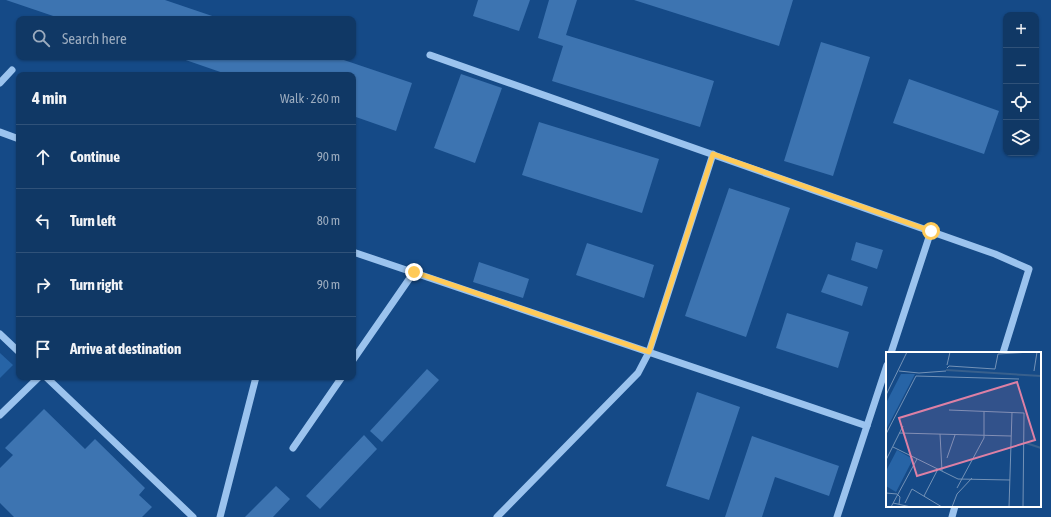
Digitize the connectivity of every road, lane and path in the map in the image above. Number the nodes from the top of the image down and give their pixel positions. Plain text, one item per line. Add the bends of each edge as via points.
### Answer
1 (430, 55) dead end
2 (12, 70) dead end
3 (0, 83) edge
4 (0, 132) edge
5 (16, 138) edge
6 (713, 154) junction
7 (931, 231) junction
8 (356, 253) edge
9 (414, 272) junction
10 (0, 334) edge
11 (16, 349) edge
12 (649, 352) junction
13 (891, 352) edge
14 (1002, 352) edge
15 (356, 356) edge
16 (886, 368) edge
17 (36, 380) edge
18 (49, 380) edge
19 (255, 380) edge
20 (340, 380) edge
21 (0, 415) edge
22 (867, 426) junction
23 (293, 448) dead end
24 (955, 507) edge
25 (188, 515) edge
26 (220, 517) edge
27 (497, 517) edge
28 (837, 517) edge
29 (952, 517) edge

1 - 6 lane
2 - 3 lane
4 - 5 lane
6 - 7 lane
6 - 12 lane
7 - 13 lane
7 - 14 lane via 1028,269
8 - 9 lane
9 - 12 lane
9 - 15 lane
10 - 11 lane
12 - 22 lane
12 - 27 lane via 638,373
16 - 22 lane
17 - 21 lane
18 - 25 lane
19 - 26 lane
20 - 23 lane
22 - 28 lane
24 - 29 lane

